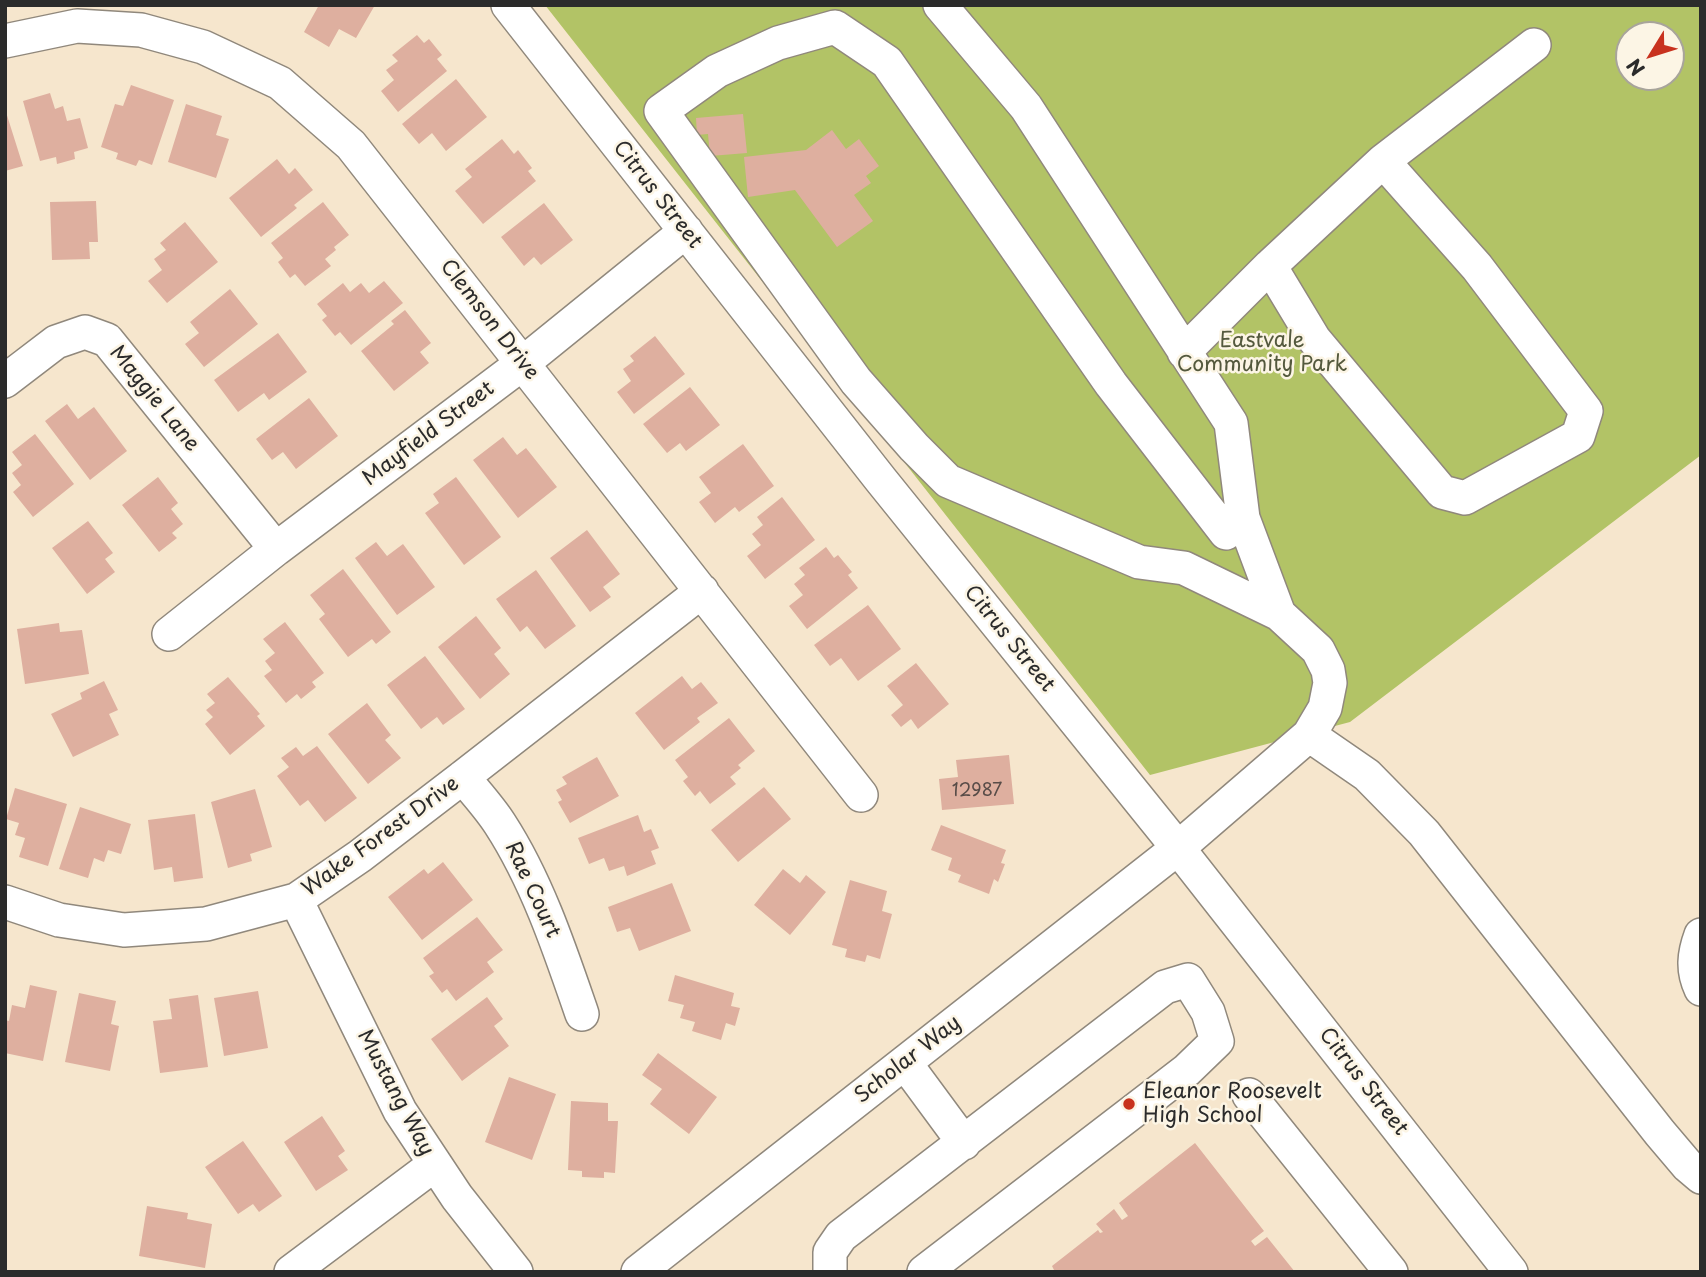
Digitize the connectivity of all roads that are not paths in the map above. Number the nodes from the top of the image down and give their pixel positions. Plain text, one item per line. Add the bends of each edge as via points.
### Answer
1 (508, 5) edge
2 (940, 5) edge
3 (143, 18) edge
4 (5, 41) edge
5 (1534, 46) dead end
6 (1383, 162) junction
7 (686, 231) junction
8 (1270, 266) junction
9 (1184, 352) junction
10 (523, 363) junction
11 (5, 380) edge
12 (1235, 525) junction
13 (276, 550) junction
14 (1184, 568) junction
15 (702, 592) junction
16 (1279, 614) junction
17 (169, 634) dead end
18 (1309, 735) junction
19 (463, 777) junction
20 (861, 795) dead end
21 (1178, 848) junction
22 (296, 900) junction
23 (5, 902) edge
24 (1701, 934) edge
25 (1701, 989) edge
26 (582, 1014) dead end
27 (905, 1063) junction
28 (1249, 1095) dead end
29 (964, 1143) junction
30 (434, 1165) junction
31 (1701, 1177) edge
32 (291, 1272) edge
33 (516, 1272) edge
34 (638, 1272) edge
35 (830, 1272) edge
36 (924, 1272) edge
37 (1391, 1272) edge
38 (1511, 1272) edge

1 - 7 street, Citrus Street
2 - 9 street via 1027,107
3 - 4 street, Clemson Drive
3 - 10 street, Clemson Drive via 280,83 351,145
5 - 6 street
6 - 8 street
6 - 8 street via 1477,267 1586,411 1578,436 1465,498 1442,492 1314,339
7 - 10 street, Mayfield Street
7 - 21 street, Citrus Street
8 - 9 street
9 - 12 street via 1231,423
10 - 13 street, Mayfield Street
10 - 15 street, Clemson Drive
11 - 13 street, Maggie Lane via 56,342 85,332 107,340
12 - 14 street
12 - 14 street via 1111,383 887,62 835,27 778,43 717,71 661,111 856,381 948,481 1139,562
12 - 16 street
13 - 17 street, Mayfield Street
14 - 16 street
15 - 19 street, Wake Forest Drive
15 - 20 street, Clemson Drive
16 - 18 street via 1318,650 1328,670 1325,708
18 - 21 street, Scholar Way
18 - 31 street via 1367,775 1424,833 1660,1133
19 - 22 street, Wake Forest Drive
19 - 26 street, Rae Court via 500,824 530,881
21 - 27 street, Scholar Way
21 - 38 street, Citrus Street
22 - 23 street, Wake Forest Drive via 206,924 124,930 59,920
22 - 30 street, Mustang Way via 400,1111
24 - 25 street via 1693,970
27 - 29 street
27 - 34 street, Scholar Way
28 - 37 street
29 - 35 street via 841,1236 830,1252
29 - 36 street via 1165,987 1188,980 1208,1012 1217,1041 1187,1070
30 - 32 street
30 - 33 street, Mustang Way

